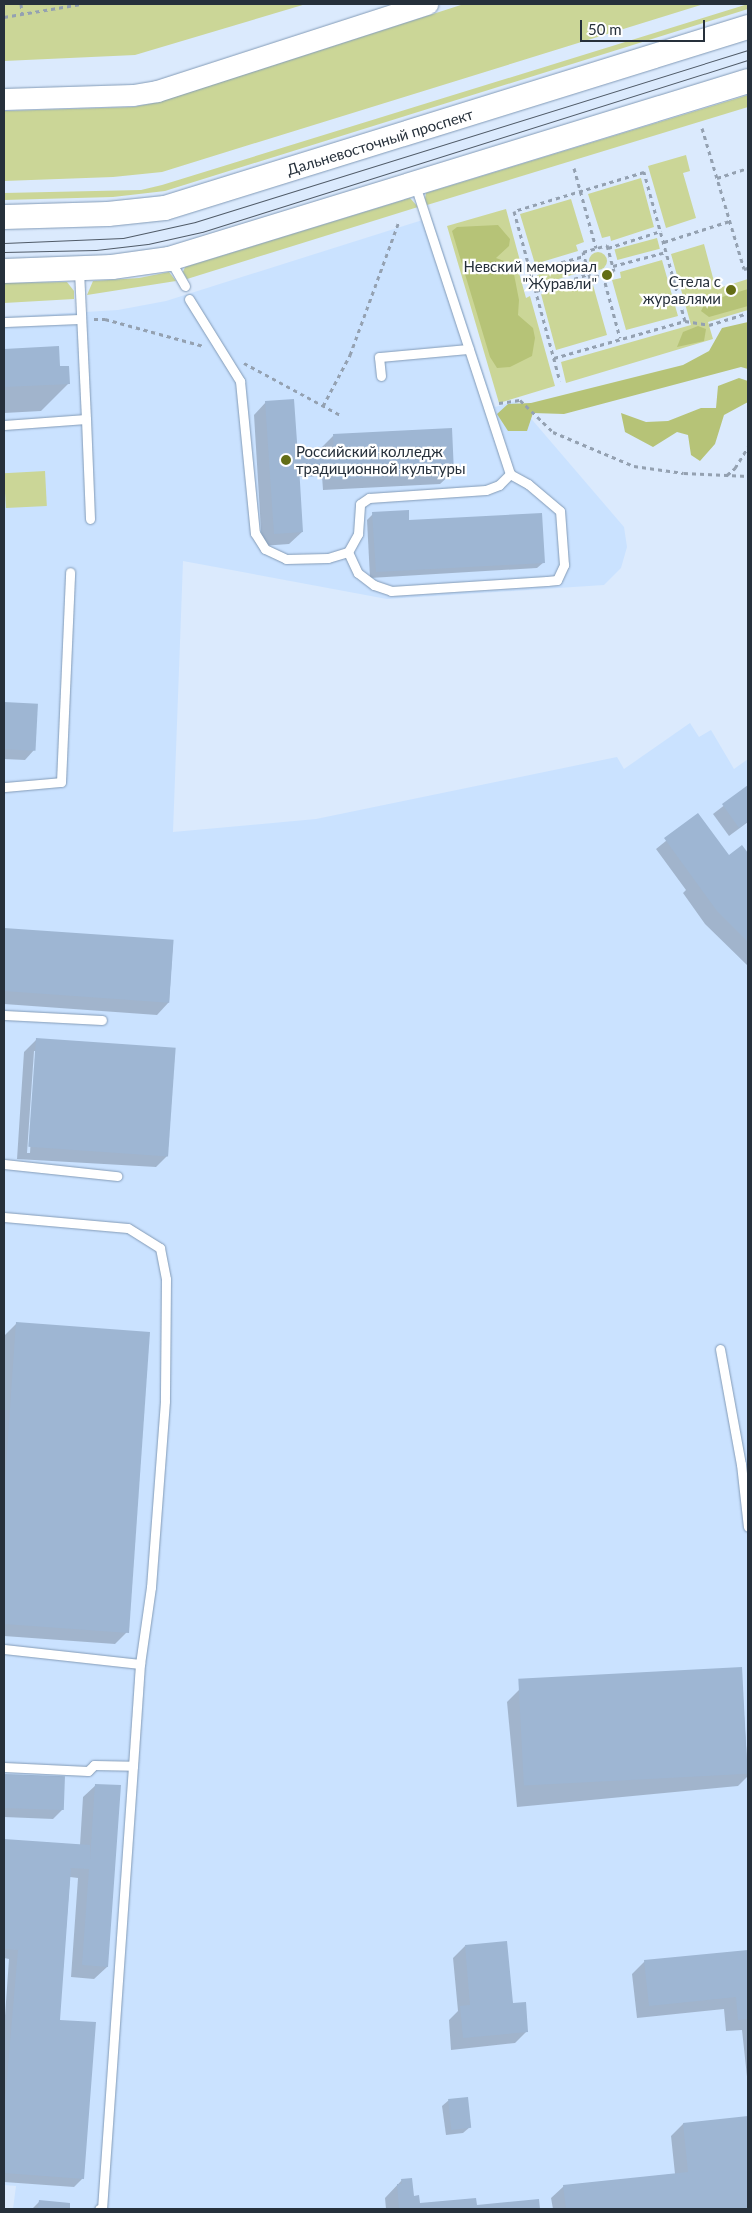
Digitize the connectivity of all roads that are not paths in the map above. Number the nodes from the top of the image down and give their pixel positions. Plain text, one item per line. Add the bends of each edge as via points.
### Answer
1 (427, 4) edge
2 (748, 27) edge
3 (748, 81) edge
4 (4, 99) edge
5 (415, 183) junction
6 (4, 217) edge
7 (169, 259) junction
8 (79, 269) junction
9 (4, 271) edge
10 (185, 286) dead end
11 (190, 299) dead end
12 (81, 319) junction
13 (4, 322) edge
14 (469, 349) junction
15 (381, 376) dead end
16 (86, 419) junction
17 (4, 425) edge
18 (510, 474) junction
19 (90, 519) dead end
20 (348, 552) junction
21 (70, 572) dead end
22 (4, 787) edge
23 (4, 1015) edge
24 (102, 1020) dead end
25 (4, 1164) edge
26 (117, 1176) dead end
27 (4, 1217) edge
28 (720, 1349) dead end
29 (748, 1527) edge
30 (4, 1649) edge
31 (140, 1664) junction
32 (133, 1766) junction
33 (4, 1767) edge
34 (98, 2209) edge

1 - 4 street via 157,91 134,95
2 - 6 main road, Дальневосточный проспект via 165,208 108,214
3 - 5 main road
5 - 7 main road
5 - 14 lane
7 - 8 main road
7 - 10 lane
8 - 9 main road
8 - 12 lane
11 - 20 lane via 240,381 255,532 265,549 286,559 328,558
12 - 13 lane
12 - 16 lane
14 - 15 lane via 379,357
14 - 18 lane
16 - 17 lane
16 - 19 lane
18 - 20 lane via 499,485 486,490 370,498 360,504 358,534
18 - 20 lane via 528,484 560,512 564,565 557,580 391,591 358,574
21 - 22 lane via 61,782
23 - 24 lane
25 - 26 lane
27 - 31 lane via 128,1228 160,1248 166,1280 165,1401 151,1587
28 - 29 lane via 741,1464
30 - 31 lane
31 - 32 lane
32 - 33 lane via 94,1765 88,1771
32 - 34 lane via 102,2208

